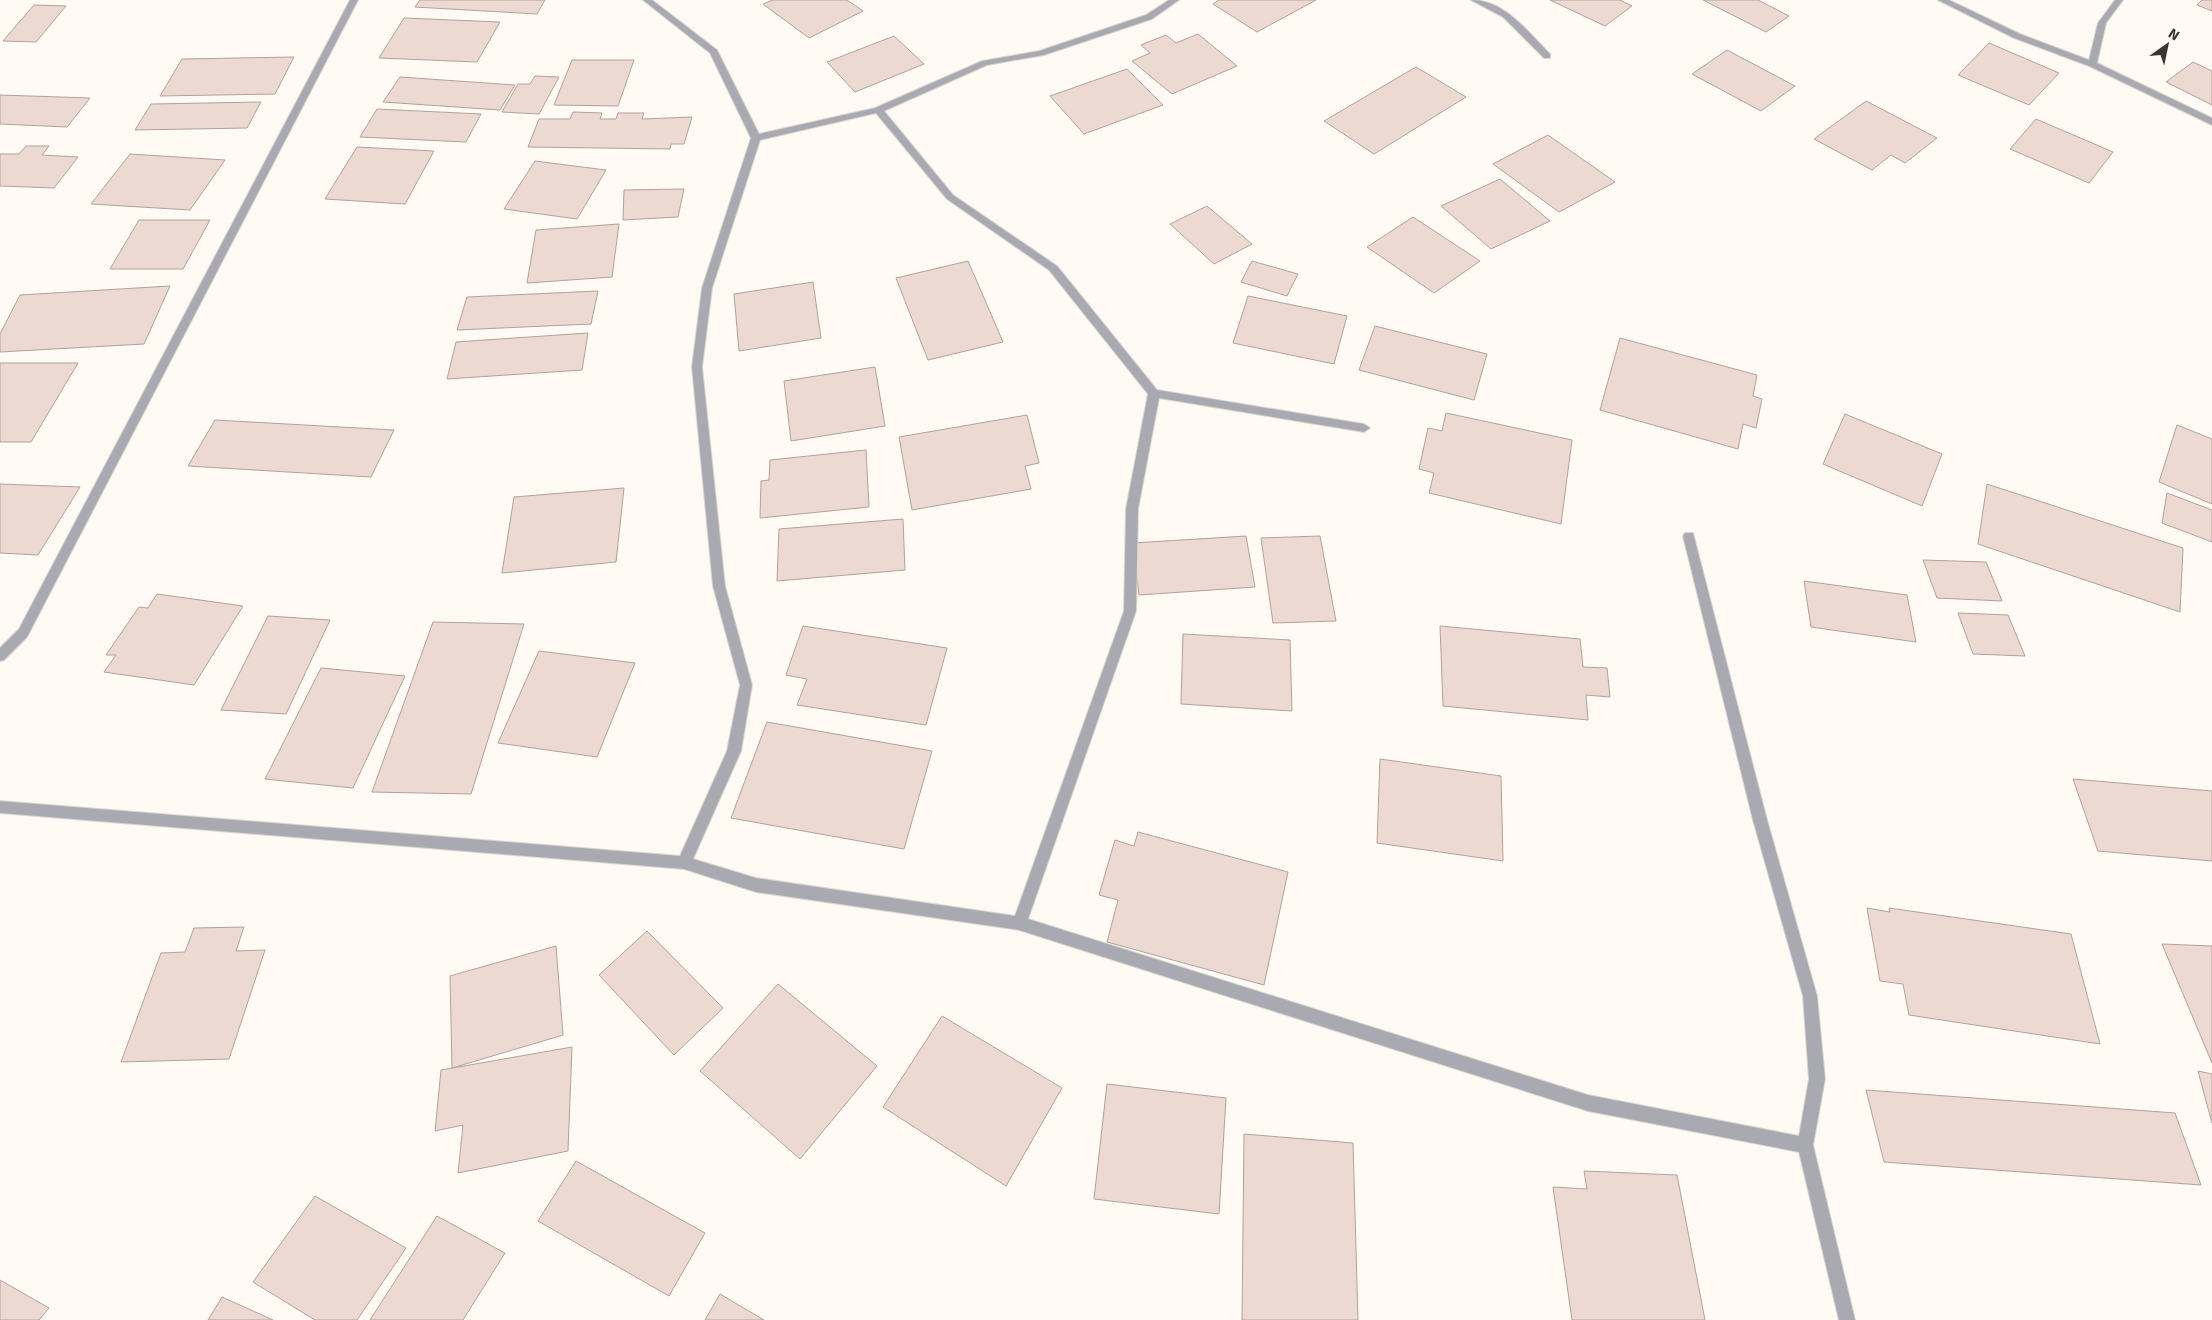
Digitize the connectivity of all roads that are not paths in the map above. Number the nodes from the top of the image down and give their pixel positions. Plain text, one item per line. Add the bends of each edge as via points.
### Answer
1 (354, 0) edge
2 (647, 0) edge
3 (1175, 0) edge
4 (1475, 0) edge
5 (1942, 0) edge
6 (2119, 0) edge
7 (1547, 56) dead end
8 (2092, 64) junction
9 (878, 110) junction
10 (2212, 122) edge
11 (756, 138) junction
12 (1154, 393) junction
13 (1364, 428) dead end
14 (1689, 536) dead end
15 (0, 656) edge
16 (0, 807) edge
17 (684, 863) junction
18 (1020, 923) junction
19 (1805, 1145) junction
20 (1848, 1320) edge

1 - 15 street via 23,633
2 - 11 street via 714,52
3 - 9 street via 1149,17 1041,53 985,63
4 - 7 street via 1506,16
5 - 8 street via 2017,36
6 - 8 street via 2102,23
8 - 10 street
9 - 11 street
9 - 12 street via 950,197 1053,268
11 - 17 street via 707,288 696,367 719,586 746,685 734,751
12 - 13 street
12 - 18 street via 1132,509 1130,611
14 - 19 street via 1760,820 1810,996 1816,1079
16 - 17 street
17 - 18 street via 756,885
18 - 19 street via 1588,1103
19 - 20 street

